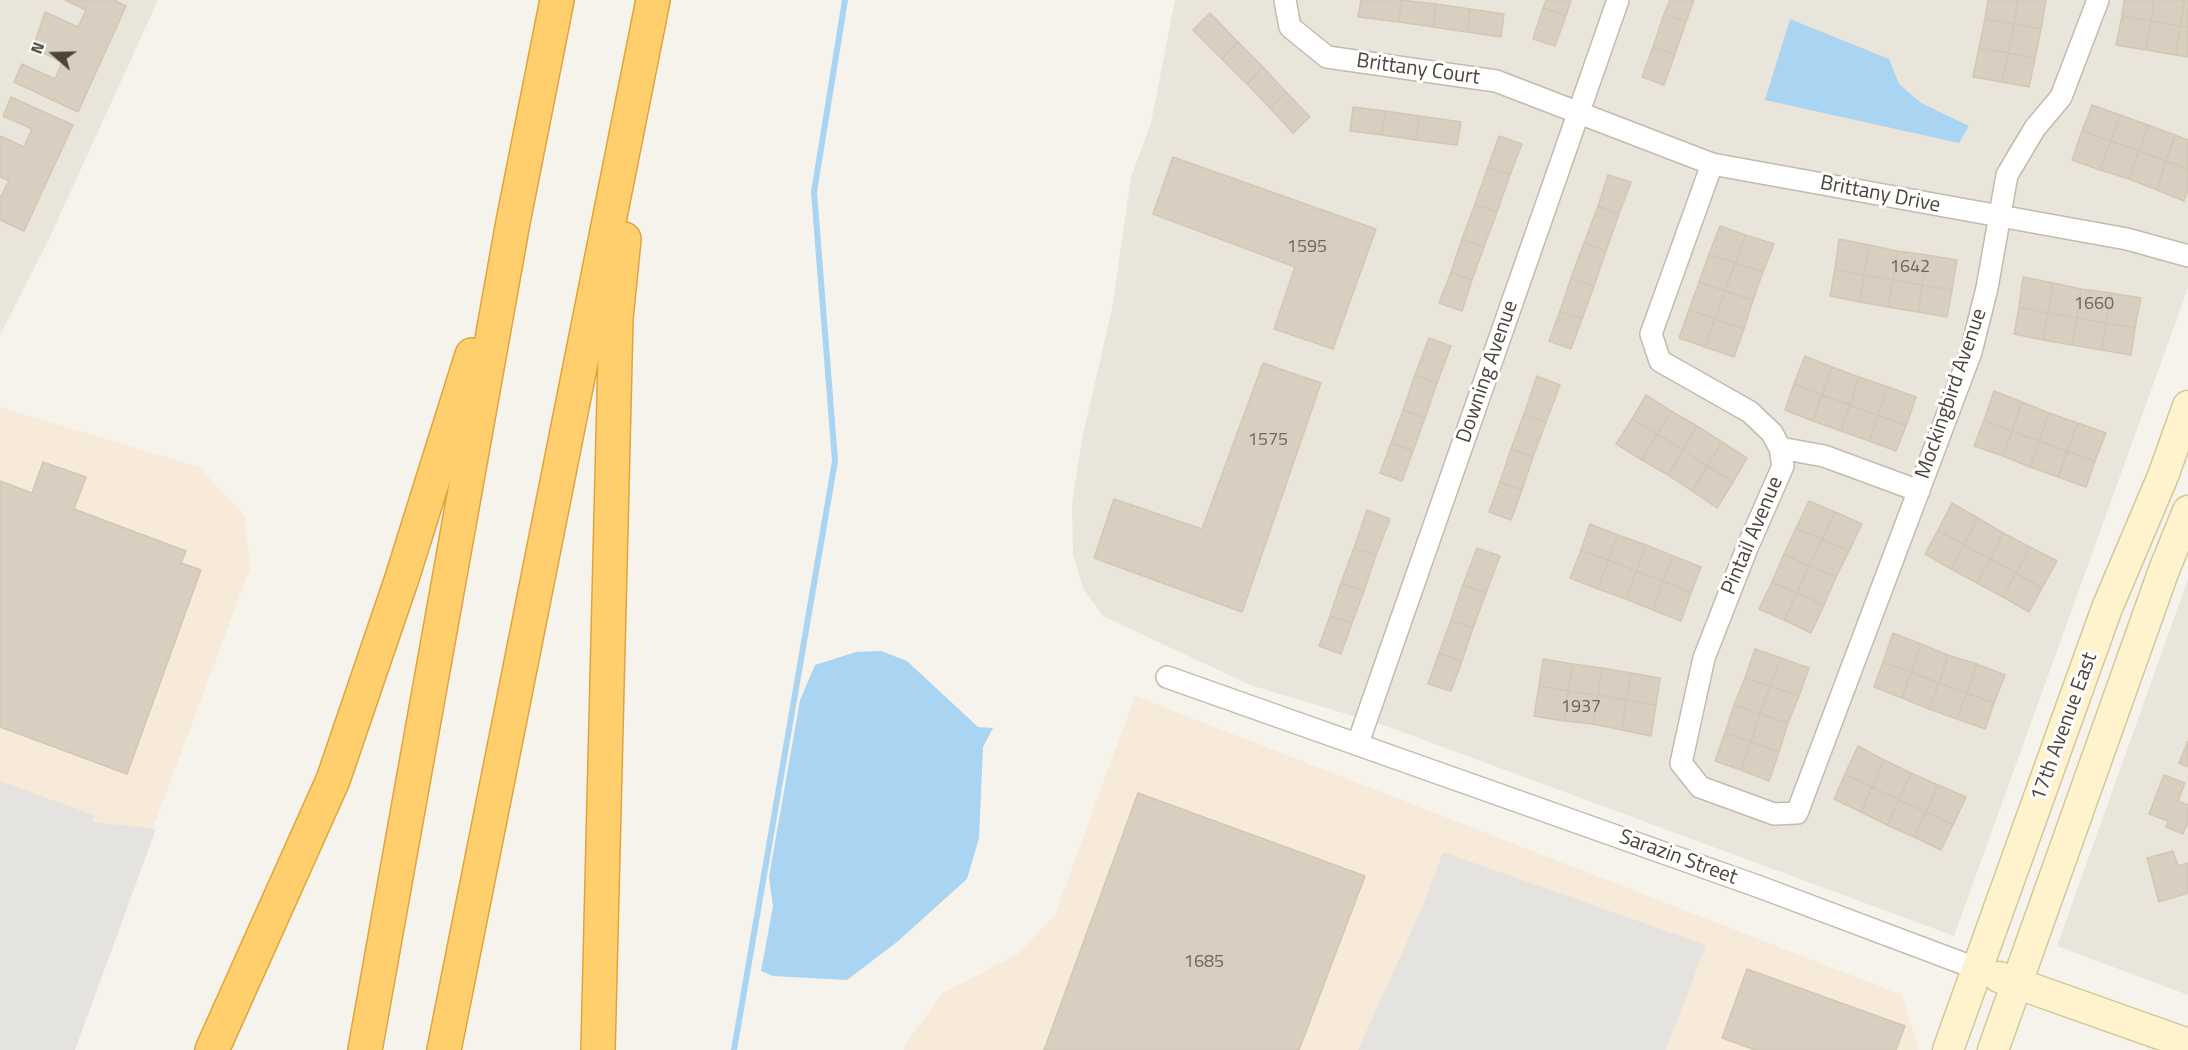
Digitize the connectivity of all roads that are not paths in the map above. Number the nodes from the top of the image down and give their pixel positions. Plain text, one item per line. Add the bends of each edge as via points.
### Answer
1 (557, 0) edge
2 (652, 0) edge
3 (657, 0) edge
4 (1285, 0) edge
5 (1618, 0) edge
6 (2098, 0) edge
7 (1579, 111) junction
8 (1712, 164) junction
9 (2000, 217) junction
10 (513, 222) junction
11 (2188, 256) edge
12 (2188, 406) edge
13 (1780, 448) junction
14 (1919, 490) junction
15 (2188, 511) edge
16 (1167, 677) dead end
17 (1358, 743) junction
18 (1797, 813) joint
19 (1978, 969) junction
20 (2016, 983) junction
21 (2188, 1044) edge
22 (212, 1050) edge
23 (365, 1050) edge
24 (444, 1050) edge
25 (598, 1050) edge
26 (1948, 1050) edge
27 (1993, 1050) edge

1 - 10 highway
2 - 24 highway
3 - 25 highway via 635,128 616,318
4 - 7 street, Brittany Court via 1290,27 1327,57 1496,81
5 - 7 street, Downing Avenue
6 - 9 street, Mockingbird Avenue via 2061,98 2035,128 2007,175
7 - 8 street, Brittany Drive
7 - 17 street, Downing Avenue
8 - 9 street, Brittany Drive
8 - 13 street, Pintail Avenue via 1651,334 1660,361 1750,412 1772,433
9 - 11 street, Brittany Drive via 2127,239
9 - 14 street, Mockingbird Avenue via 1971,352
10 - 22 highway via 402,578 333,780
10 - 23 highway
12 - 19 street, 17th Avenue East via 2107,608
13 - 14 street, Mockingbird Avenue via 1833,459
13 - 18 street, Pintail Avenue via 1783,466 1704,658 1681,763 1700,787 1773,814
14 - 18 street, Mockingbird Avenue
15 - 20 street, 17th Avenue East
16 - 17 street, Sarazin Street
17 - 19 street, Sarazin Street
19 - 20 street, Sarazin Street
19 - 26 street, 17th Avenue East
20 - 21 street, Sarazin Street
20 - 27 street, 17th Avenue East

